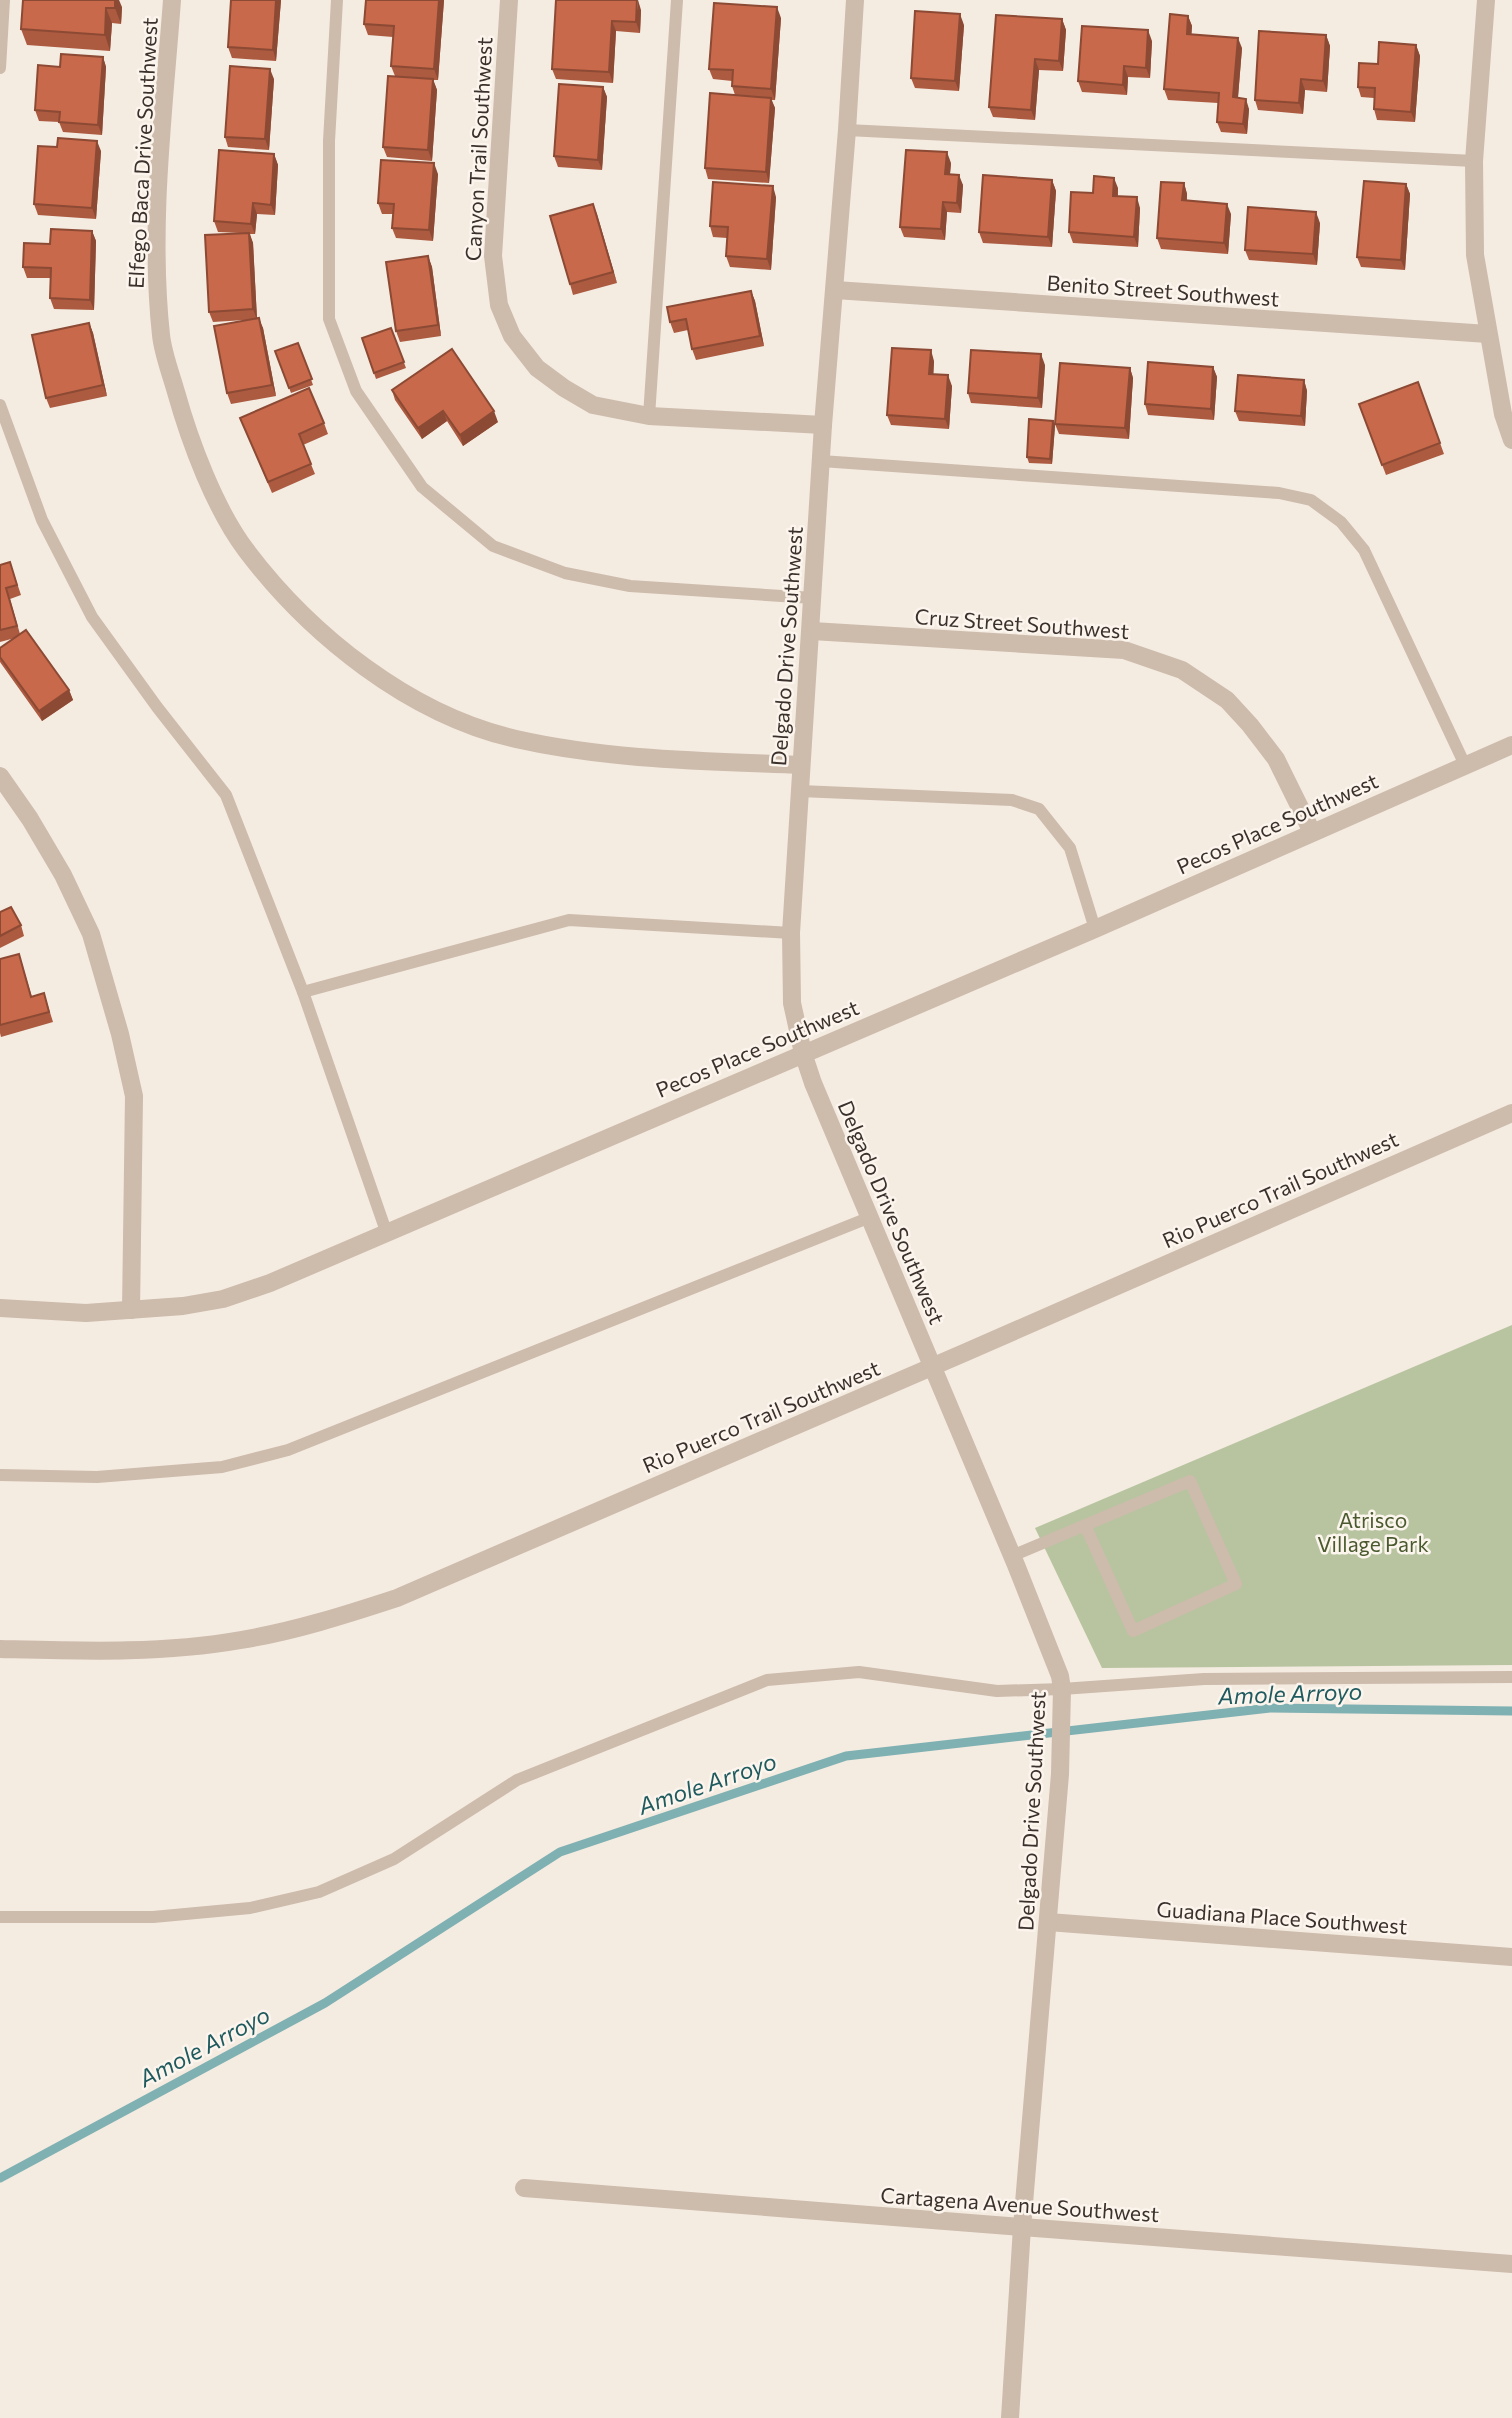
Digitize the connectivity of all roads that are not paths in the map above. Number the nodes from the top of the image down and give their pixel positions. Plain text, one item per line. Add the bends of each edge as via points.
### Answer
1 (4, 0) edge
2 (172, 0) edge
3 (337, 0) edge
4 (509, 0) edge
5 (677, 0) edge
6 (855, 0) edge
7 (1486, 0) edge
8 (0, 68) edge
9 (847, 130) junction
10 (1474, 161) junction
11 (835, 290) junction
12 (1488, 334) junction
13 (0, 405) edge
14 (649, 416) junction
15 (822, 425) junction
16 (1512, 440) edge
17 (821, 461) junction
18 (813, 598) junction
19 (811, 631) junction
20 (1512, 745) edge
21 (802, 765) junction
22 (1465, 765) junction
23 (0, 776) edge
24 (800, 791) junction
25 (1312, 832) junction
26 (1095, 929) junction
27 (791, 933) junction
28 (303, 992) junction
29 (803, 1053) junction
30 (1512, 1113) edge
31 (868, 1218) junction
32 (387, 1234) junction
33 (0, 1308) edge
34 (131, 1310) junction
35 (933, 1367) junction
36 (0, 1475) edge
37 (1084, 1525) junction
38 (1012, 1556) junction
39 (0, 1649) edge
40 (1512, 1677) edge
41 (1061, 1683) junction
42 (0, 1917) edge
43 (1048, 1922) junction
44 (1512, 1957) edge
45 (524, 2188) dead end
46 (1022, 2227) junction
47 (1512, 2264) edge
48 (1010, 2418) edge

1 - 8 lane
2 - 21 street, Elfego Baca Drive Southwest via 156,277 161,339 182,415 210,487 244,549 305,620 359,663 416,699 471,725 515,739 620,756
3 - 18 lane via 329,141 329,319 356,391 422,487 493,546 565,573 630,586
4 - 14 street, Canyon Trail Southwest via 493,256 499,305 512,336 537,368 564,388 593,405
5 - 14 lane
6 - 9 street, Delgado Drive Southwest
7 - 10 street
9 - 10 lane
9 - 11 street, Delgado Drive Southwest
10 - 12 street via 1475,255
11 - 12 street, Benito Street Southwest
11 - 15 street, Delgado Drive Southwest
12 - 16 street
13 - 28 lane via 42,520 92,617 226,795
14 - 15 street, Canyon Trail Southwest
15 - 17 street, Delgado Drive Southwest
17 - 18 street, Delgado Drive Southwest
17 - 22 lane via 1279,493 1311,500 1341,522 1364,550
18 - 19 street, Delgado Drive Southwest
19 - 21 street, Delgado Drive Southwest
19 - 25 street, Cruz Street Southwest via 1124,650 1182,670 1227,700 1250,725 1276,759
20 - 22 street, Pecos Place Southwest
21 - 24 street, Delgado Drive Southwest
22 - 25 street, Pecos Place Southwest
23 - 34 street via 50,853 91,934 120,1034 134,1096
24 - 26 lane via 1012,800 1039,809 1070,848
24 - 27 street, Delgado Drive Southwest
25 - 26 street, Pecos Place Southwest
26 - 29 street, Pecos Place Southwest
27 - 28 lane via 569,920
27 - 29 street, Delgado Drive Southwest via 792,1003
28 - 32 lane
29 - 31 street, Delgado Drive Southwest
29 - 32 street, Pecos Place Southwest
30 - 35 street, Rio Puerco Trail Southwest
31 - 35 street, Delgado Drive Southwest
31 - 36 lane via 288,1450 222,1467 97,1477
32 - 34 street, Pecos Place Southwest via 223,1299
33 - 34 street, Pecos Place Southwest via 86,1313
35 - 38 street, Delgado Drive Southwest
35 - 39 street, Rio Puerco Trail Southwest via 397,1598 323,1623 178,1648 105,1652
37 - 37 lane via 1190,1481 1236,1584 1133,1631
37 - 38 lane
38 - 41 street, Delgado Drive Southwest
40 - 41 lane via 1204,1679 1098,1687
41 - 42 lane via 997,1691 859,1672 767,1680 517,1780 394,1859 319,1892 250,1908 153,1917
41 - 43 street, Delgado Drive Southwest via 1060,1774
43 - 44 street, Guadiana Place Southwest
43 - 46 street, Delgado Drive Southwest
45 - 46 street, Cartagena Avenue Southwest
46 - 47 street, Cartagena Avenue Southwest
46 - 48 street, Delgado Drive Southwest

